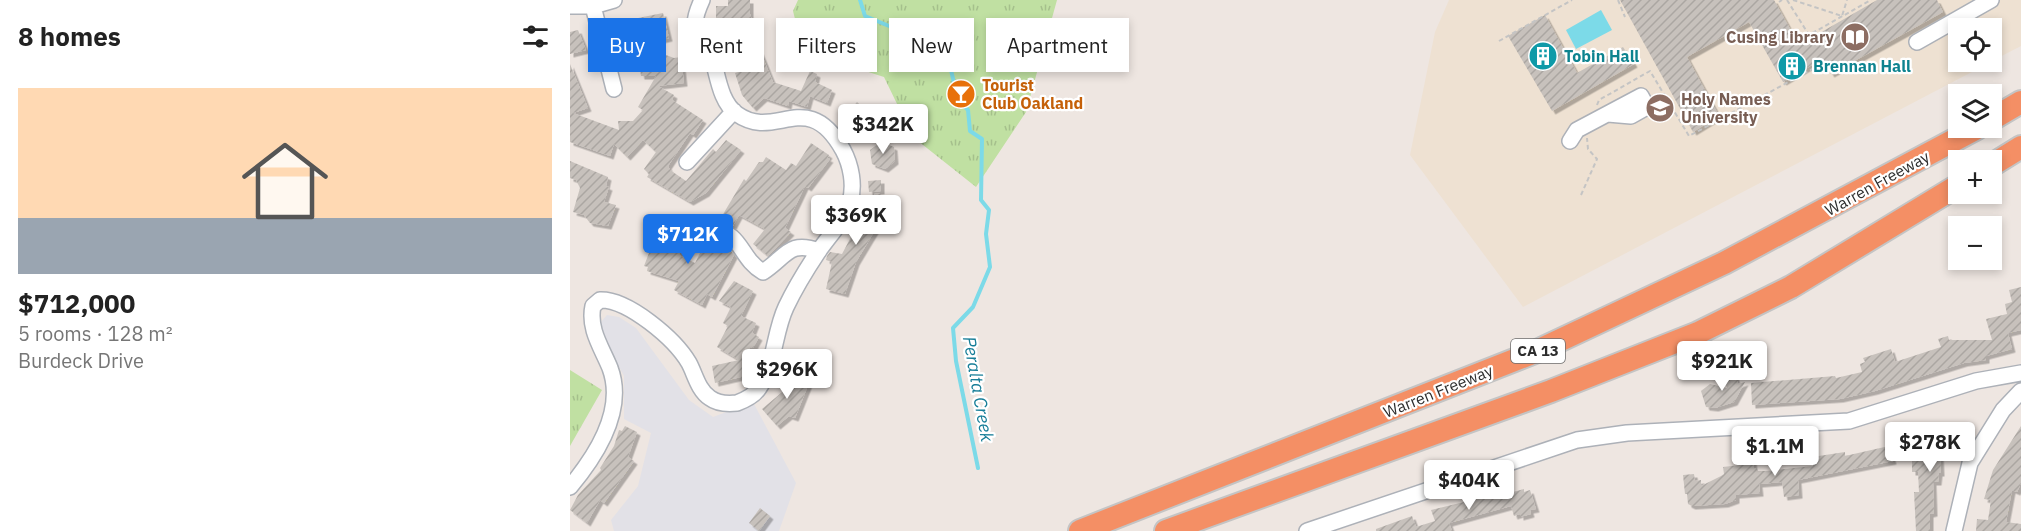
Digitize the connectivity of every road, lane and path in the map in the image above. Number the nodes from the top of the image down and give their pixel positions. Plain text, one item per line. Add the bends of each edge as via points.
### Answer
1 (614, 0) edge
2 (702, 0) edge
3 (1572, 0) edge
4 (1618, 0) edge
5 (1787, 0) edge
6 (1793, 0) edge
7 (1847, 0) edge
8 (1871, 0) edge
9 (1991, 0) edge
10 (570, 6) edge
11 (593, 6) junction
12 (1842, 16) junction
13 (1625, 17) dead end
14 (1498, 41) dead end
15 (1917, 42) dead end
16 (1816, 67) dead end
17 (614, 89) dead end
18 (2021, 102) edge
19 (734, 111) junction
20 (2002, 113) edge
21 (1608, 114) dead end
22 (1593, 122) junction
23 (1958, 138) edge
24 (1570, 141) dead end
25 (2021, 147) edge
26 (2002, 159) edge
27 (687, 162) dead end
28 (1948, 192) edge
29 (1581, 195) dead end
30 (712, 229) dead end
31 (819, 251) junction
32 (2021, 373) edge
33 (2021, 391) edge
34 (570, 487) edge
35 (1080, 531) edge
36 (1166, 531) edge
37 (1307, 531) edge
38 (1954, 531) edge

1 - 11 street
2 - 19 street via 695,16 696,32 711,53 722,94
3 - 14 path
4 - 13 path
5 - 12 path via 1809,34
6 - 12 path
7 - 12 path
8 - 12 path
9 - 15 street
10 - 11 street
11 - 17 street
16 - 22 path via 1689,136 1650,71 1599,99
18 - 20 highway
19 - 27 street
19 - 31 street via 760,122 815,119 833,132 848,160 850,202
21 - 22 street
22 - 24 street via 1577,130
22 - 29 path via 1588,149 1597,159
23 - 35 highway, Warren Freeway / CA 13 via 1735,258 1535,352
25 - 26 highway
28 - 36 highway, CA 13 via 1791,287 1698,333 1551,391
30 - 31 street via 724,230 736,239 752,266 763,272 791,248 802,245
31 - 34 street via 778,323 759,389 737,403 711,400 676,345 623,304 600,300 593,306 593,328 616,394 601,444
32 - 37 street via 1976,381 1849,421 1627,433 1577,441
33 - 38 street via 2003,410 1970,463

